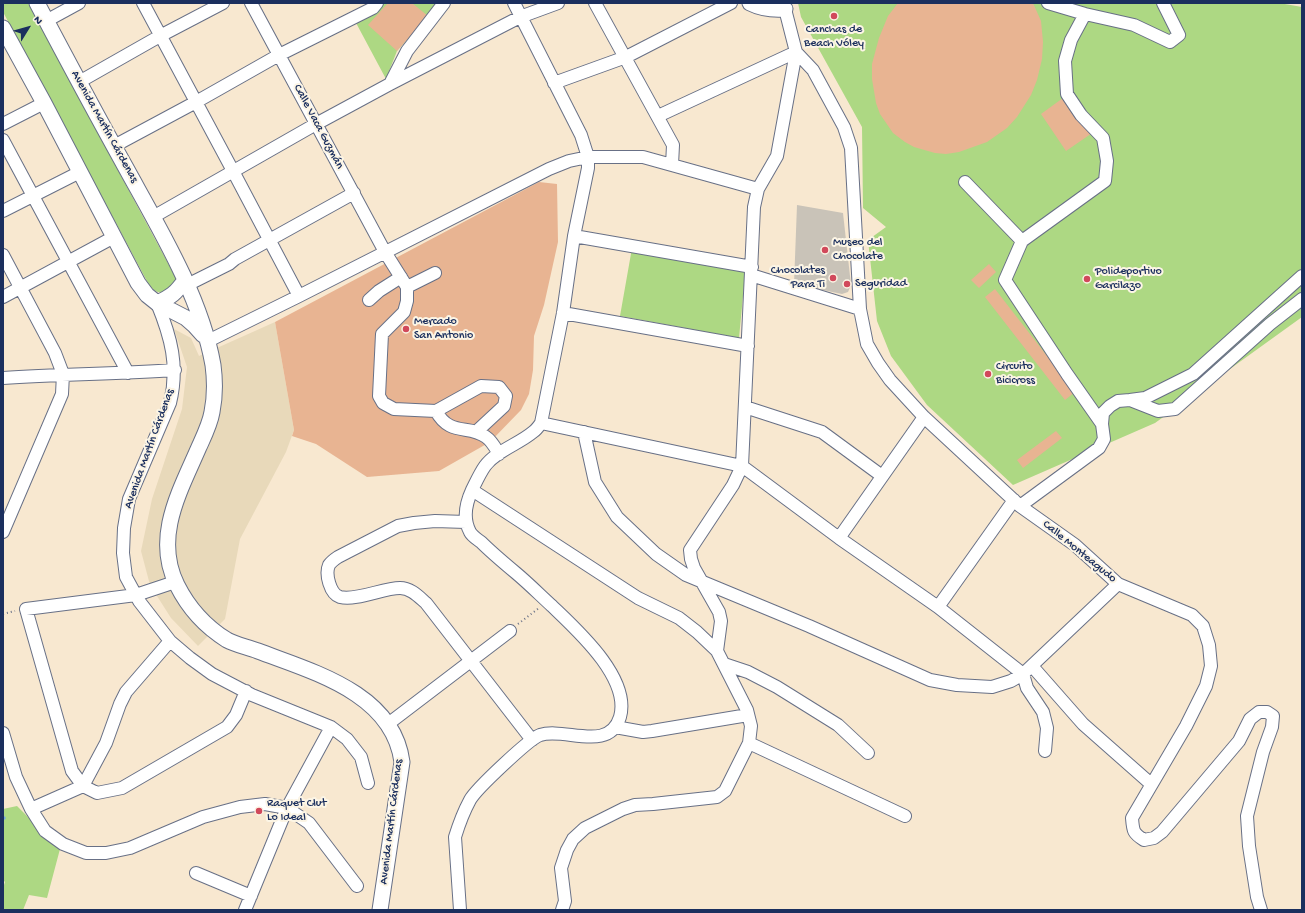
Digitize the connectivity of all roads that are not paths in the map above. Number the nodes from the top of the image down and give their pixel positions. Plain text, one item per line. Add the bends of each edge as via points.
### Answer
1 (37, 3) edge
2 (79, 3) edge
3 (143, 3) edge
4 (223, 3) edge
5 (251, 3) edge
6 (377, 3) edge
7 (444, 3) edge
8 (514, 3) edge
9 (558, 3) edge
10 (596, 3) edge
11 (731, 3) edge
12 (750, 3) edge
13 (1048, 3) edge
14 (1163, 3) edge
15 (783, 5) edge
16 (1085, 14) junction
17 (520, 17) junction
18 (46, 21) junction
19 (3, 28) edge
20 (160, 36) junction
21 (796, 52) junction
22 (279, 55) junction
23 (626, 57) junction
24 (79, 82) junction
25 (554, 83) junction
26 (390, 84) junction
27 (196, 102) junction
28 (44, 103) junction
29 (658, 116) junction
30 (3, 124) edge
31 (316, 124) junction
32 (3, 140) edge
33 (114, 146) junction
34 (588, 157) junction
35 (672, 165) junction
36 (234, 171) junction
37 (80, 172) junction
38 (965, 182) dead end
39 (758, 189) junction
40 (354, 193) junction
41 (33, 196) junction
42 (3, 211) edge
43 (153, 217) junction
44 (574, 236) junction
45 (114, 237) junction
46 (270, 240) junction
47 (1022, 241) junction
48 (385, 252) junction
49 (3, 255) edge
50 (68, 262) junction
51 (751, 271) junction
52 (435, 273) dead end
53 (1302, 276) edge
54 (404, 282) junction
55 (186, 283) junction
56 (20, 287) junction
57 (299, 296) junction
58 (3, 297) edge
59 (1302, 299) edge
60 (369, 300) dead end
61 (157, 302) junction
62 (860, 309) junction
63 (563, 313) junction
64 (208, 341) junction
65 (748, 346) junction
66 (175, 370) junction
67 (128, 373) junction
68 (63, 374) junction
69 (3, 378) edge
70 (1130, 400) junction
71 (745, 407) junction
72 (436, 411) junction
73 (924, 417) junction
74 (541, 423) junction
75 (1102, 424) junction
76 (476, 432) junction
77 (584, 432) junction
78 (499, 454) junction
79 (742, 466) junction
80 (882, 476) junction
81 (472, 490) junction
82 (1017, 503) junction
83 (466, 522) junction
84 (3, 532) edge
85 (839, 538) junction
86 (175, 582) junction
87 (702, 582) junction
88 (1118, 584) junction
89 (136, 595) junction
90 (938, 607) junction
91 (510, 631) road end
92 (170, 641) junction
93 (717, 651) junction
94 (471, 661) junction
95 (724, 664) junction
96 (1028, 670) junction
97 (246, 691) junction
98 (748, 715) junction
99 (388, 724) junction
100 (330, 727) junction
101 (615, 727) junction
102 (3, 733) edge
103 (532, 740) junction
104 (749, 743) junction
105 (1045, 751) dead end
106 (868, 753) dead end
107 (368, 783) dead end
108 (1152, 784) junction
109 (83, 786) junction
110 (287, 808) junction
111 (31, 810) junction
112 (905, 816) dead end
113 (196, 873) dead end
114 (357, 886) dead end
115 (251, 896) junction
116 (245, 910) edge
117 (380, 910) edge
118 (460, 910) edge
119 (562, 910) edge
120 (1261, 910) edge

1 - 18 main road, Avenida Martín Cárdenas
2 - 18 street
3 - 20 street
4 - 20 street
5 - 22 street, Calle Vaca Guzmán
6 - 22 street via 373,8
7 - 26 street via 407,51
8 - 17 street
9 - 17 street
10 - 23 street
11 - 23 street
12 - 15 main road via 771,10
13 - 16 street
14 - 16 street via 1179,35 1170,42 1134,25
15 - 21 street
16 - 47 street via 1071,40 1065,61 1067,94 1081,115 1103,138 1107,161 1105,181
17 - 25 street
17 - 26 street
18 - 24 main road, Avenida Martín Cárdenas
19 - 28 main road, Avenida Martín Cárdenas
20 - 24 street
20 - 27 street
21 - 29 street
21 - 39 street via 777,156
21 - 62 street, Calle Monteagudo via 813,70 844,127 851,148
22 - 27 street
22 - 31 street, Calle Vaca Guzmán
23 - 25 street
23 - 29 street
24 - 33 main road, Avenida Martín Cárdenas
25 - 34 street via 581,134
26 - 31 street
27 - 33 street
27 - 36 street
28 - 30 street
28 - 37 main road, Avenida Martín Cárdenas
29 - 35 street via 673,145
31 - 36 street
31 - 40 street, Calle Vaca Guzmán
32 - 41 street
33 - 43 main road, Avenida Martín Cárdenas
34 - 35 street via 643,157
34 - 44 street
34 - 48 street via 549,169
35 - 39 street
36 - 43 street
36 - 46 street
37 - 41 street
37 - 45 main road, Avenida Martín Cárdenas
38 - 47 street
39 - 51 street via 754,207
40 - 46 street
40 - 48 street, Calle Vaca Guzmán
41 - 42 street
41 - 50 street
43 - 55 main road, Avenida Martín Cárdenas
44 - 51 street
44 - 63 street
45 - 50 street
45 - 61 main road, Avenida Martín Cárdenas via 138,284
46 - 55 street via 229,264
46 - 57 street
47 - 75 street via 1005,280
48 - 54 street, Calle Vaca Guzmán
48 - 57 street
49 - 56 street
50 - 56 street
50 - 67 street
51 - 62 street
51 - 65 street
52 - 54 street
53 - 70 street via 1193,374 1145,398
54 - 60 street via 379,291
54 - 72 street via 407,301 404,312 382,334 379,396 383,403 394,409
55 - 61 main road via 169,298
55 - 64 main road, Avenida Martín Cárdenas
56 - 58 street
56 - 68 street via 55,353
57 - 64 street
59 - 70 street via 1270,324 1175,410 1158,411
61 - 64 main road, Avenida Martín Cárdenas via 190,321
61 - 66 street, Avenida Martín Cárdenas via 172,348
62 - 73 street, Calle Monteagudo via 867,344 878,363
63 - 65 street
63 - 74 street
64 - 86 main road, Avenida Martín Cárdenas via 214,374 212,414 179,492 169,523 166,546 168,564
65 - 71 street
66 - 67 street
66 - 89 street, Avenida Martín Cárdenas via 170,403 129,499 123,553 126,577
67 - 68 street
68 - 69 street
68 - 84 street via 62,394
70 - 75 street via 1118,401 1110,406 1103,413
71 - 79 street
71 - 80 street via 822,432
72 - 76 street via 442,420 458,429
72 - 76 street via 481,386 499,386 506,396 504,406
73 - 80 street
73 - 82 street, Calle Monteagudo
74 - 77 street
74 - 78 street via 534,432
75 - 82 street via 1104,439 1098,448
76 - 78 street via 487,437
77 - 79 street
77 - 87 street via 595,482 617,517 656,554 686,575
78 - 81 street via 486,465
79 - 85 street
79 - 87 street via 733,485 690,550 694,568
80 - 85 street
81 - 83 street via 467,504
81 - 93 street via 626,590 678,618
82 - 88 street, Calle Monteagudo via 1075,545
82 - 90 street
83 - 94 street via 435,521 398,526 338,557 330,563 327,571 332,591 338,596 348,598 401,588 411,591 426,603
83 - 101 street via 471,533 585,638 600,656 615,682 621,702 620,717
85 - 90 street
86 - 89 street
86 - 99 main road, Avenida Martín Cárdenas via 185,601 209,627 229,641 348,688
87 - 93 street via 720,612
87 - 96 street via 930,680 957,685 992,686 1011,681
88 - 96 street
88 - 108 street, Calle Monteagudo via 1192,615 1203,626 1209,645 1211,666 1206,686
89 - 92 street, Avenida Martín Cárdenas
89 - 109 street via 26,608 72,770
90 - 96 street
91 - 94 street
92 - 97 street, Avenida Martín Cárdenas via 212,674
92 - 109 street via 126,692 106,743
93 - 95 street
94 - 99 street
94 - 103 street
95 - 98 street
95 - 106 street via 748,672 777,687 838,725
96 - 105 street via 1027,688 1043,712 1047,728
96 - 108 street via 1083,724
97 - 100 street, Avenida Martín Cárdenas
97 - 109 street via 236,715 227,727 122,788 97,793
98 - 101 street via 643,732
98 - 104 street via 751,726
99 - 117 main road, Avenida Martín Cárdenas via 400,749 402,762
100 - 107 street, Avenida Martín Cárdenas via 347,739 361,757
100 - 110 street
101 - 103 street via 607,735 598,737 554,733 539,735
102 - 111 street via 16,777
103 - 118 street via 470,799 458,827 455,837
104 - 112 street
104 - 119 street via 725,790 717,797 635,804 599,820 573,839 561,868 566,901
108 - 120 street, Calle Monteagudo via 1132,818 1135,834 1144,840 1154,838 1162,832 1239,741 1250,719 1259,712 1267,712 1273,716 1247,816 1249,846
109 - 111 street
110 - 111 street via 265,804 240,807 203,817 130,848 106,853 86,852 63,844 45,831
110 - 114 street via 309,823
110 - 115 street
113 - 115 street
115 - 116 street

